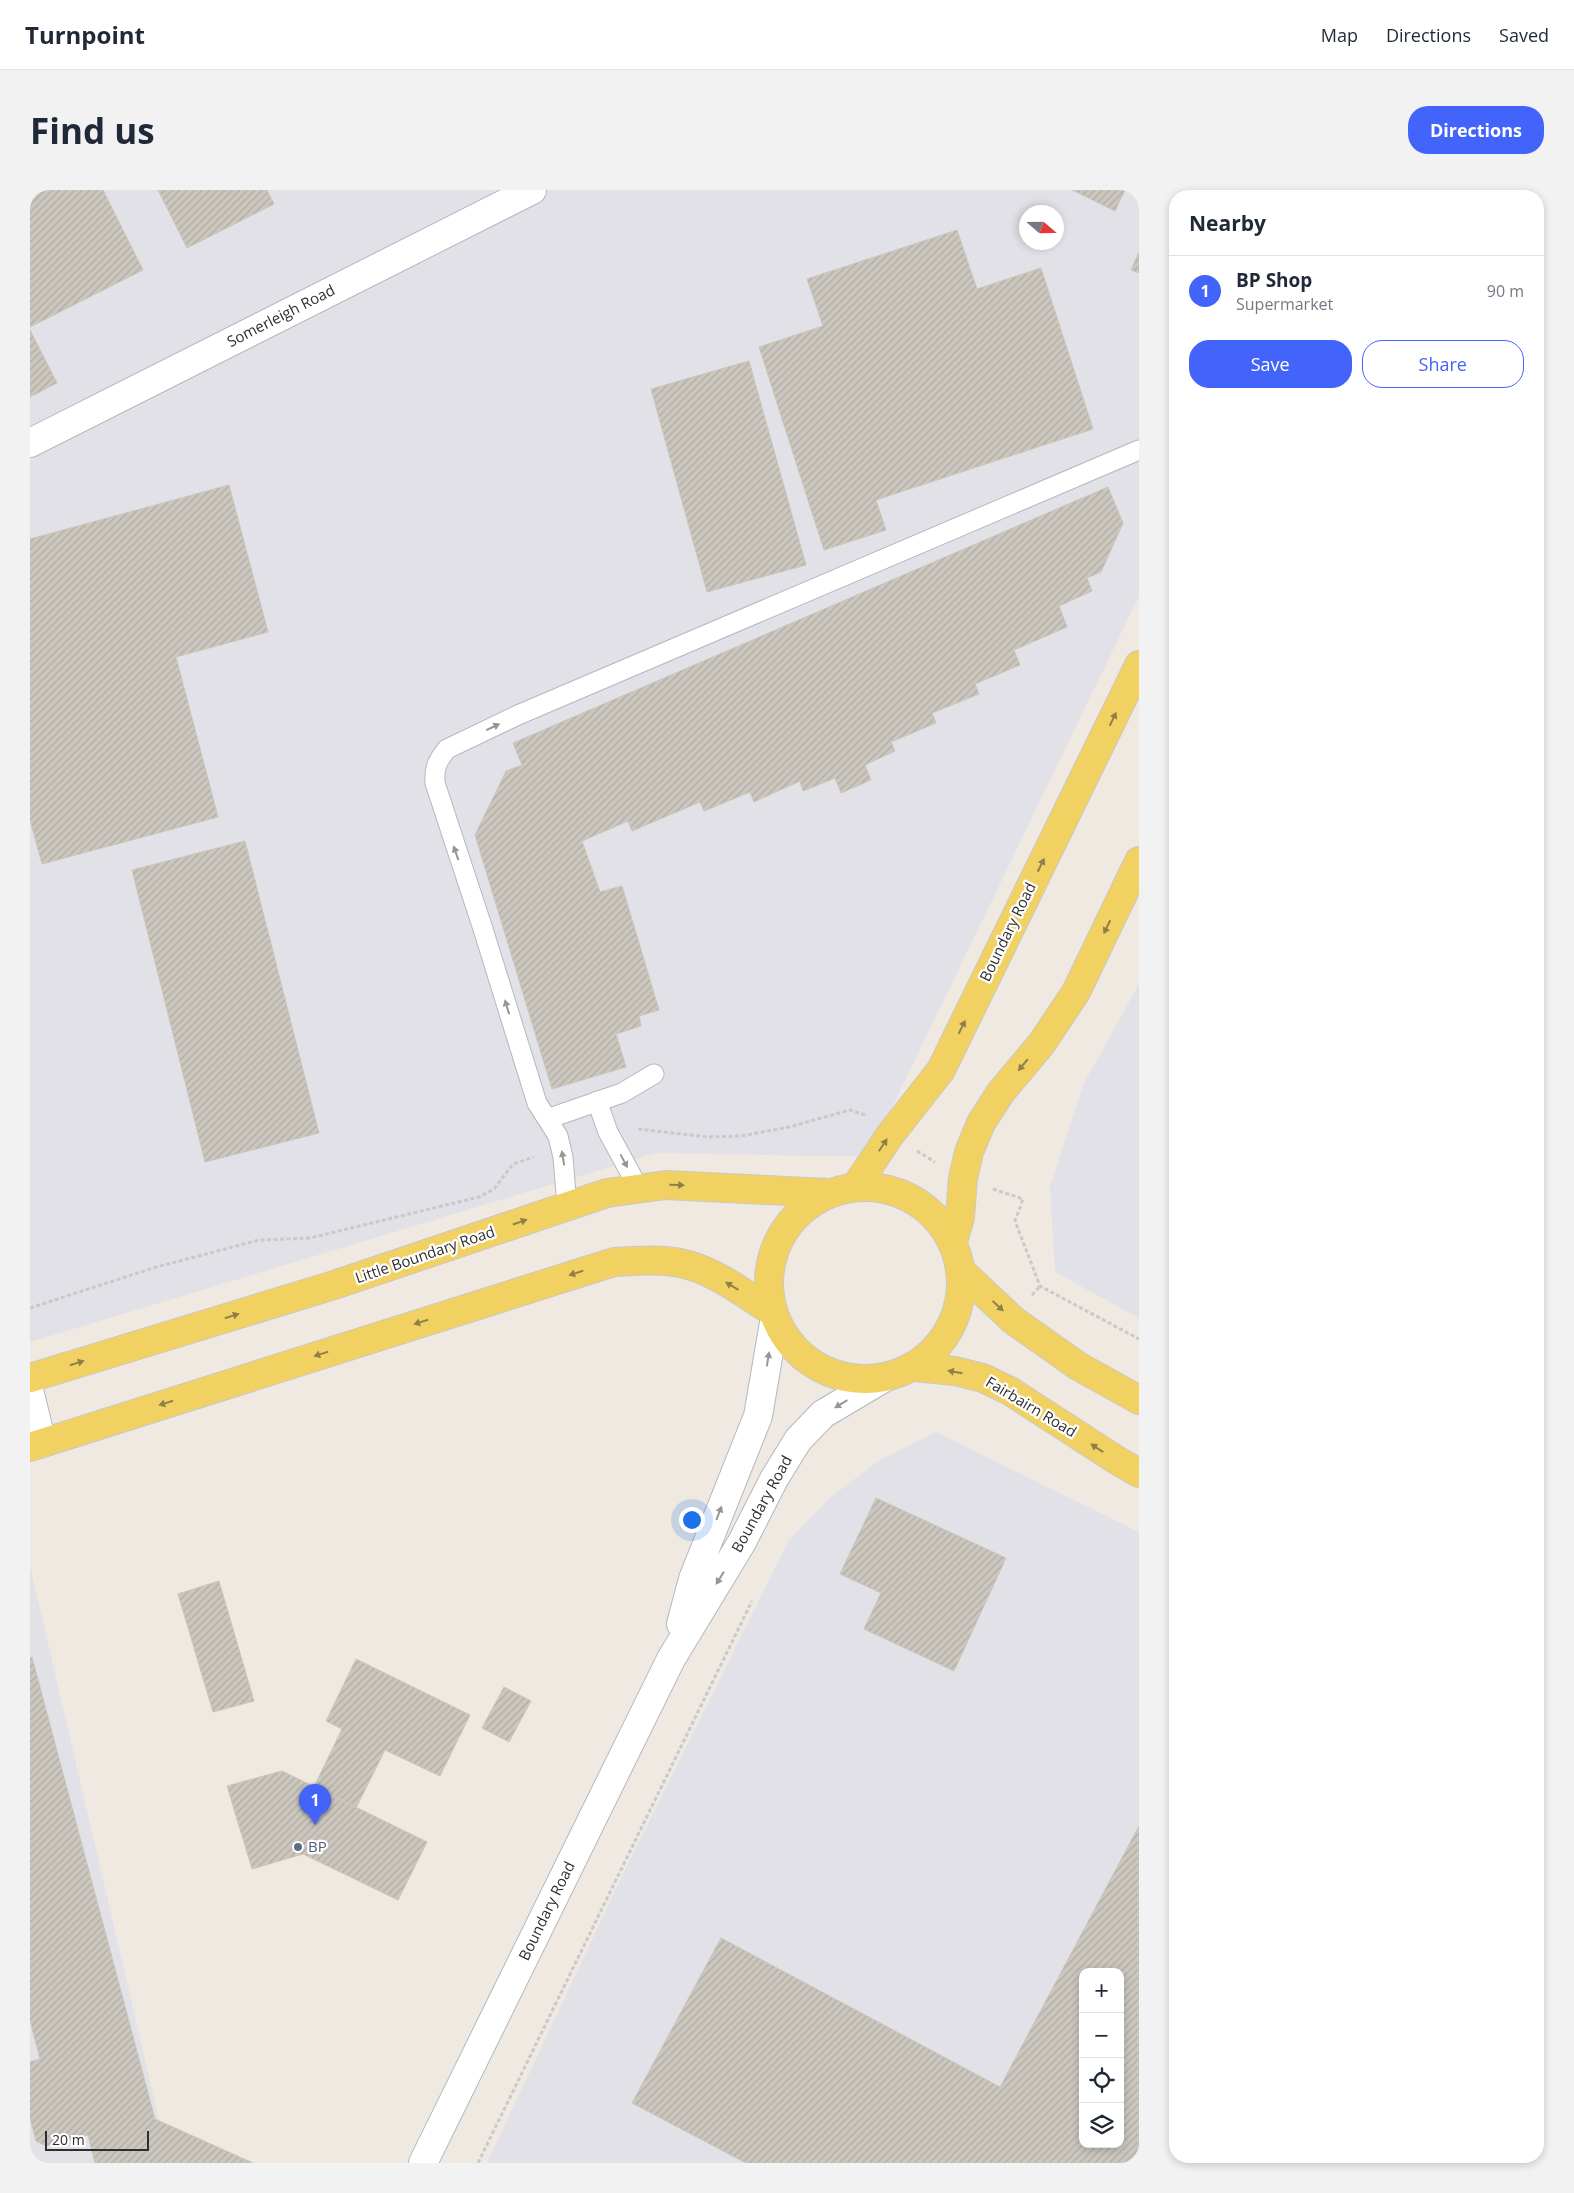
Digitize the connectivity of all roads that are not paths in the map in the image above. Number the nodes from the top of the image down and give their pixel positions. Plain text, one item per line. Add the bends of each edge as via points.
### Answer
1 (532, 190) edge
2 (30, 442) edge
3 (1139, 450) edge
4 (1139, 665) edge
5 (1139, 861) edge
6 (654, 1074) dead end
7 (597, 1101) junction
8 (547, 1119) junction
9 (856, 1186) junction
10 (639, 1189) junction
11 (827, 1193) junction
12 (567, 1207) junction
13 (953, 1242) junction
14 (962, 1273) junction
15 (774, 1315) junction
16 (914, 1367) junction
17 (30, 1378) edge
18 (882, 1379) junction
19 (30, 1394) edge
20 (1139, 1400) edge
21 (36, 1445) edge
22 (1139, 1473) edge
23 (671, 1659) junction
24 (423, 2163) edge

1 - 2 street, Somerleigh Road
8 -> 3 lane via 537,1103 435,784 434,769 447,749 518,715
9 -> 4 main road, Boundary Road via 890,1135 941,1070
5 -> 13 main road via 1076,992 981,1123 968,1152 960,1217
6 - 7 lane via 622,1093
7 - 8 lane
7 -> 10 lane via 608,1132
12 -> 8 lane via 563,1157 558,1136
9 - 11 main road
9 - 13 main road via 886,1188 914,1198 937,1217
10 -> 11 main road, Little Boundary Road via 666,1185
10 - 12 main road, Little Boundary Road via 607,1193
11 - 15 main road via 798,1213 777,1242 768,1277
17 -> 12 main road, Little Boundary Road via 334,1286
13 - 14 main road
14 - 16 main road via 961,1302 954,1321 937,1347
14 -> 20 main road via 1013,1320 1078,1366
15 - 18 main road via 785,1341 798,1355 818,1368 849,1379
15 -> 21 main road via 712,1274 682,1264 654,1260 614,1262
23 -> 15 street, Boundary Road via 693,1579 758,1416
16 - 18 main road
22 -> 16 main road, Fairbairn Road via 1010,1391 983,1378
18 -> 23 street, Boundary Road via 824,1414 798,1440 774,1478 742,1542
19 - 21 street
23 - 24 street, Boundary Road

